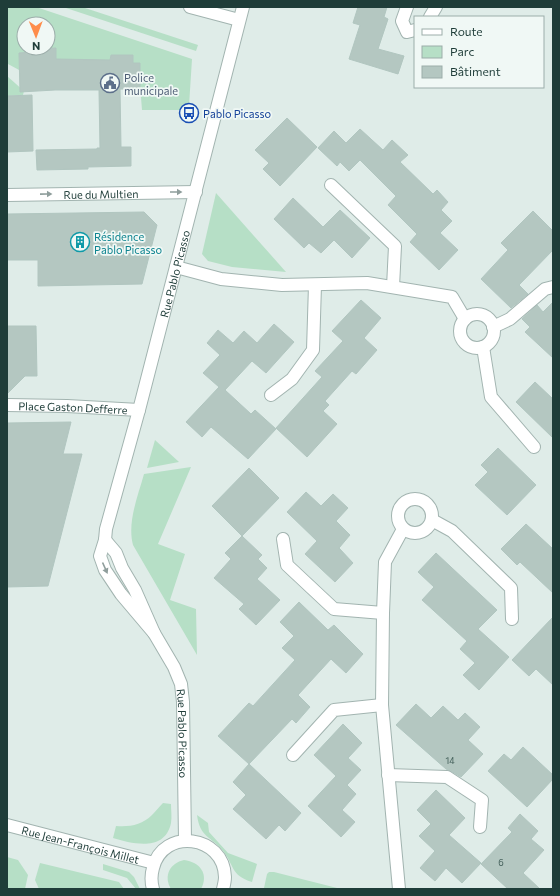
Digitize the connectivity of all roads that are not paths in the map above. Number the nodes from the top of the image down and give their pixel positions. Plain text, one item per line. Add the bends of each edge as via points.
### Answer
1 (190, 7) edge
2 (243, 7) edge
3 (407, 7) edge
4 (436, 7) edge
5 (431, 16) edge
6 (239, 20) junction
7 (414, 30) edge
8 (331, 186) dead end
9 (196, 192) junction
10 (7, 195) edge
11 (176, 267) junction
12 (315, 284) junction
13 (393, 287) junction
14 (553, 287) edge
15 (465, 319) junction
16 (493, 327) junction
17 (483, 347) junction
18 (271, 395) dead end
19 (7, 405) edge
20 (139, 410) junction
21 (534, 447) dead end
22 (432, 520) junction
23 (403, 529) junction
24 (283, 539) dead end
25 (105, 540) junction
26 (382, 613) junction
27 (512, 620) dead end
28 (154, 633) junction
29 (382, 705) junction
30 (293, 755) dead end
31 (388, 775) junction
32 (7, 826) edge
33 (480, 827) dead end
34 (185, 840) junction
35 (154, 863) junction
36 (153, 889) edge
37 (223, 889) edge
38 (399, 889) edge

1 - 6 street
2 - 6 street, Rue Pablo Picasso
3 - 7 street via 402,21 407,32
4 - 5 street
6 - 9 street, Rue Pablo Picasso
8 - 13 street via 395,246
10 -> 9 street, Rue du Multien
9 - 11 street, Rue Pablo Picasso
11 - 12 street via 221,279 282,286
11 - 20 street, Rue Pablo Picasso
12 - 13 street via 367,283
12 - 18 street via 313,350 292,379
13 - 15 street via 452,297
14 - 16 street via 545,289 510,319
15 - 16 street via 481,315
15 - 17 street via 460,329 462,340 471,347
16 - 17 street via 493,337
17 - 21 street via 491,397
19 - 20 street, Place Gaston Defferre
20 - 25 street, Rue Pablo Picasso
22 - 23 street via 423,532 412,534
22 - 23 street via 431,510 425,502 410,499 402,504 398,512 398,521
22 - 27 street via 452,531 511,588
23 - 26 street via 385,562
24 - 26 street via 287,565 334,609
25 - 28 street, Rue Pablo Picasso via 116,553
25 -> 28 street, Rue Pablo Picasso via 100,556 105,570 121,594
26 - 29 street
28 - 34 street, Rue Pablo Picasso via 181,684
29 - 30 street via 334,710
29 - 31 street
31 - 33 street via 448,777 482,800
31 - 38 street
32 - 35 street, Rue Jean-François Millet
34 - 35 street via 166,847
34 - 37 street via 208,847 217,855 223,865
35 - 36 street via 151,874

